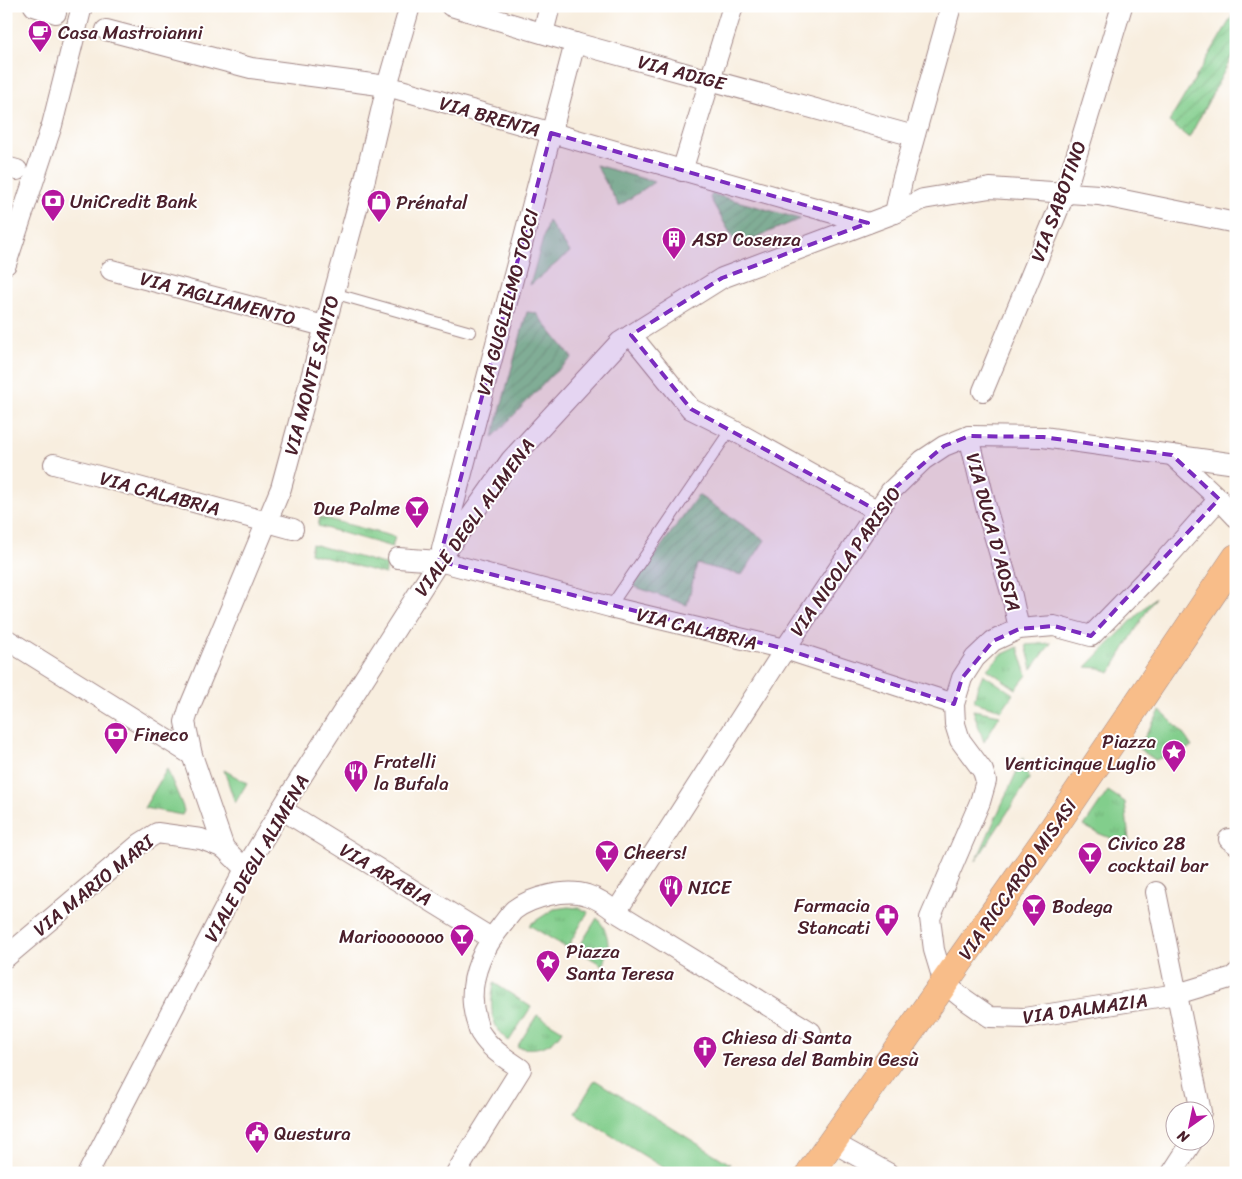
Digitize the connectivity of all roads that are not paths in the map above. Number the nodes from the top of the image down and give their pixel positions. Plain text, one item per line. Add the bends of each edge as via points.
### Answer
1 (34, 6) edge
2 (82, 6) edge
3 (410, 6) edge
4 (451, 6) edge
5 (550, 6) edge
6 (734, 6) edge
7 (951, 6) edge
8 (1122, 6) edge
9 (56, 13) dead end
10 (106, 30) dead end
11 (543, 33) junction
12 (575, 43) junction
13 (711, 79) junction
14 (387, 86) junction
15 (551, 133) junction
16 (914, 136) junction
17 (682, 171) junction
18 (1065, 193) junction
19 (895, 213) junction
20 (1236, 223) edge
21 (868, 224) junction
22 (6, 264) edge
23 (111, 270) dead end
24 (333, 293) junction
25 (324, 326) junction
26 (471, 332) dead end
27 (631, 335) junction
28 (983, 391) dead end
29 (731, 429) junction
30 (969, 436) junction
31 (1172, 455) junction
32 (54, 464) dead end
33 (1236, 464) edge
34 (1219, 499) junction
35 (878, 511) junction
36 (1236, 517) edge
37 (265, 522) junction
38 (293, 529) dead end
39 (398, 558) dead end
40 (1236, 558) edge
41 (439, 561) junction
42 (610, 607) junction
43 (1019, 628) junction
44 (6, 639) edge
45 (785, 649) junction
46 (954, 704) junction
47 (192, 755) junction
48 (281, 809) junction
49 (224, 848) junction
50 (245, 869) junction
51 (1156, 892) dead end
52 (616, 912) junction
53 (491, 938) junction
54 (6, 957) edge
55 (1236, 974) edge
56 (944, 983) junction
57 (1177, 994) junction
58 (811, 1032) dead end
59 (1199, 1102) edge
60 (832, 1142) junction
61 (1186, 1152) edge
62 (88, 1173) edge
63 (456, 1173) edge
64 (810, 1173) edge
65 (888, 1173) edge
66 (1172, 1173) edge

1 - 9 street
2 - 22 street via 52,125
3 - 14 street, VIA MONTE SANTO
4 - 11 street, VIA ADIGE
5 - 11 street
6 - 13 street
7 - 16 street
8 - 18 street, VIA SABOTINO
10 - 14 street, VIA BRENTA via 250,68
11 - 12 street, VIA ADIGE
12 - 13 street, VIA ADIGE
12 - 15 street, VIA GUGLIELMO TOCCI
13 - 16 street, VIA ADIGE
13 - 17 street
14 - 15 street, VIA BRENTA
14 - 24 street, VIA MONTE SANTO
15 - 17 street, VIA BRENTA
15 - 41 street, VIA GUGLIELMO TOCCI
16 - 19 street
17 - 21 street, VIA BRENTA
18 - 19 street, VIALE DEGLI ALIMENA via 990,188 923,199
18 - 20 street, VIALE DEGLI ALIMENA via 1099,195
18 - 28 street, VIA SABOTINO
19 - 21 street, VIALE DEGLI ALIMENA
21 - 27 street, VIALE DEGLI ALIMENA via 722,278
23 - 25 street, VIA TAGLIAMENTO
24 - 25 street, VIA MONTE SANTO
24 - 26 lane
25 - 37 street, VIA MONTE SANTO via 280,488
27 - 29 street via 691,409
27 - 41 street, VIALE DEGLI ALIMENA via 620,342 511,460
29 - 35 street
29 - 42 lane
30 - 31 street, VIA NICOLA PARISIO via 1043,437
30 - 35 street, VIA NICOLA PARISIO via 944,446 923,460 890,492
30 - 43 street, VIA DUCA D'AOSTA
31 - 33 street, VIA NICOLA PARISIO
31 - 34 street
32 - 37 street, VIA CALABRIA
34 - 36 street
34 - 43 street via 1091,636 1054,626
35 - 45 street, VIA NICOLA PARISIO
37 - 38 street, VIA CALABRIA
37 - 47 street, VIA MONTE SANTO via 190,706 185,722
39 - 41 street, VIA CALABRIA
40 - 56 main road, VIA RICCARDO MISASI
41 - 42 street, VIA CALABRIA
41 - 48 street, VIALE DEGLI ALIMENA
42 - 45 street, VIA CALABRIA
43 - 46 street via 993,641 975,658 962,678
44 - 47 street
45 - 46 street, VIA CALABRIA
45 - 52 street, VIA NICOLA PARISIO
46 - 56 street via 960,740 983,771 986,781 930,918 934,950
47 - 49 street
48 - 50 street, VIALE DEGLI ALIMENA
48 - 53 street, VIA ARABIA
49 - 50 street
49 - 54 street, VIA MARIO MARI via 202,839 157,833
50 - 62 street, VIALE DEGLI ALIMENA
51 - 57 street
52 - 53 street via 586,894 567,892 539,897 514,910
52 - 58 street
53 - 63 street via 473,982 472,1006 480,1034 496,1052 521,1069
55 - 57 street, VIA DALMAZIA via 1233,978
56 - 57 street, VIA DALMAZIA via 990,1017 1007,1018
56 - 60 main road, VIA RICCARDO MISASI
57 - 59 street
60 - 64 main road, VIA RICCARDO MISASI
60 - 65 street
61 - 66 street

